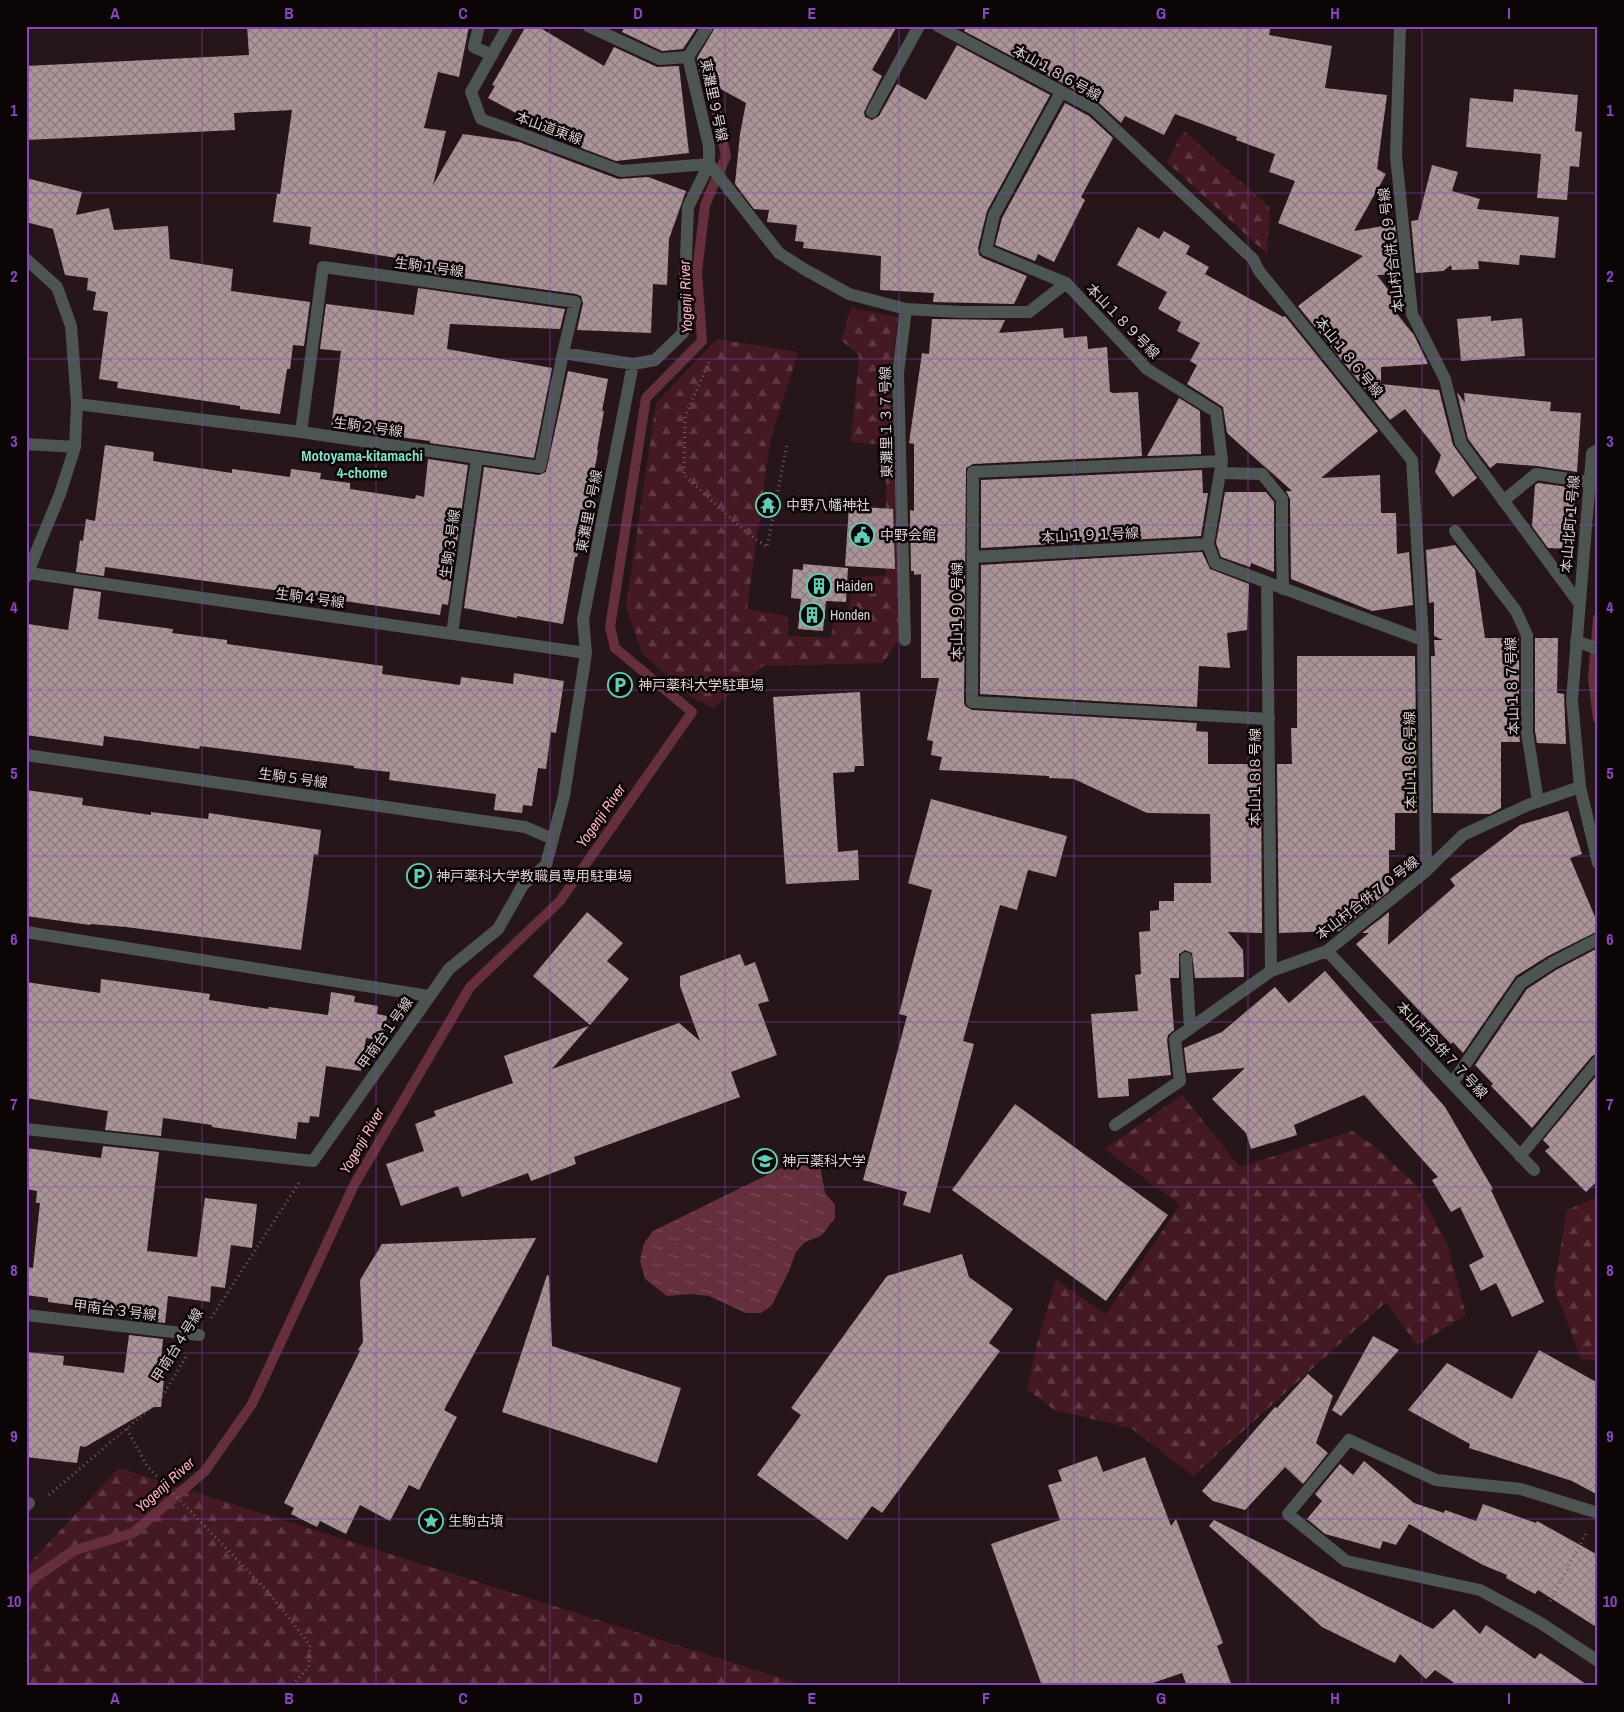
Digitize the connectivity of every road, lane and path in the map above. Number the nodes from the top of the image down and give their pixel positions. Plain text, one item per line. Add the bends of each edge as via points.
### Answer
1 (479, 26) edge
2 (508, 26) edge
3 (588, 26) edge
4 (708, 26) edge
5 (919, 26) edge
6 (938, 26) edge
7 (1400, 26) edge
8 (492, 55) junction
9 (688, 57) junction
10 (1061, 92) junction
11 (872, 112) dead end
12 (712, 168) junction
13 (26, 259) edge
14 (1066, 283) junction
15 (906, 309) junction
16 (563, 353) junction
17 (709, 362) dead end
18 (633, 364) junction
19 (77, 404) junction
20 (301, 432) junction
21 (26, 444) edge
22 (787, 444) dead end
23 (75, 447) junction
24 (1598, 450) edge
25 (477, 458) junction
26 (1221, 467) junction
27 (1589, 482) junction
28 (1503, 501) junction
29 (1455, 531) dead end
30 (1208, 544) junction
31 (973, 557) junction
32 (28, 575) edge
33 (1267, 582) junction
34 (1283, 589) junction
35 (1579, 603) junction
36 (452, 634) junction
37 (905, 640) dead end
38 (1423, 640) junction
39 (1576, 641) junction
40 (1598, 649) edge
41 (586, 653) junction
42 (1269, 719) junction
43 (26, 755) edge
44 (1580, 787) junction
45 (1538, 802) junction
46 (553, 839) junction
47 (1598, 863) edge
48 (1426, 871) junction
49 (26, 932) edge
50 (1598, 938) edge
51 (1327, 951) junction
52 (1186, 958) dead end
53 (1271, 971) junction
54 (430, 996) junction
55 (1190, 1028) junction
56 (1598, 1061) edge
57 (1453, 1082) junction
58 (1115, 1125) dead end
59 (26, 1129) edge
60 (1520, 1156) junction
61 (313, 1161) junction
62 (1534, 1170) dead end
63 (26, 1315) edge
64 (199, 1335) junction
65 (127, 1429) junction
66 (27, 1504) edge
67 (1598, 1514) edge
68 (1539, 1622) junction
69 (1598, 1661) edge
70 (291, 1686) edge

1 - 8 street via 474,47
2 - 8 street, 本山道東線
3 - 9 street via 660,59
4 - 9 street, 東灘里９号線
5 - 11 street
6 - 10 street, 本山１８６号線
7 - 28 street, 本山村合併６９号線 via 1396,156 1412,314 1444,379 1461,444
8 - 12 street, 本山道東線 via 471,92 481,119 621,171
9 - 12 street, 東灘里９号線
10 - 14 street via 994,215 986,250
10 - 38 street, 本山１８６号線 via 1094,109 1253,259 1412,460
12 - 15 street via 779,253 849,294
12 - 18 street, 東灘里９号線 via 688,207 683,333 656,360
13 - 19 street via 57,287 71,326
14 - 15 street, 本山１８９号線 via 1028,312
14 - 26 street, 本山１８９号線 via 1147,369 1216,412
15 - 37 street, 東灘里１３７号線 via 898,373
16 - 18 street
16 - 20 street, 生駒１号線 via 575,302 323,267
16 - 25 street, 生駒２号線 via 540,467
17 - 22 path via 685,416 684,475 747,533 767,547
18 - 41 street, 東灘里９号線 via 583,620
19 - 20 street, 生駒２号線
19 - 23 street
20 - 25 street, 生駒２号線
21 - 23 street
23 - 32 street
24 - 27 street, 本山北町１号線 via 1592,453
25 - 36 street, 生駒３号線
26 - 30 street, 本山１８９号線
26 - 31 street, 本山１９０号線 via 972,472
26 - 34 street via 1262,474 1282,499
27 - 28 street via 1536,474
27 - 35 street, 本山北町１号線
28 - 35 street, 本山村合併６９号線
29 - 45 street, 本山１８７号線 via 1516,611 1527,635 1527,732
30 - 31 street, 本山１９１号線
30 - 33 street via 1216,563
31 - 42 street, 本山１９０号線 via 972,702
32 - 36 street, 生駒４号線
33 - 34 street
33 - 42 street, 本山１８８号線
34 - 38 street
35 - 39 street, 本山北町１号線
36 - 41 street, 生駒４号線
38 - 48 street, 本山１８６号線
39 - 40 street
39 - 44 street, 本山北町１号線 via 1572,700
41 - 46 street, 東灘里９号線 via 564,796
42 - 53 street, 本山１８８号線
43 - 46 street, 生駒５号線 via 525,827
44 - 45 street, 本山村合併７０号線
44 - 47 street, 本山北町１号線
45 - 48 street, 本山村合併７０号線 via 1463,835
46 - 54 street, 東灘里９号線 via 546,865 523,885 498,930 449,969
48 - 51 street, 本山村合併７０号線
49 - 54 street, 甲南台１号線
50 - 57 street via 1521,983
51 - 53 street, 本山村合併７０号線
51 - 57 street, 本山村合併７７号線
52 - 55 street
53 - 55 street, 本山村合併７０号線
54 - 61 street, 甲南台１号線
55 - 58 street, 本山村合併７０号線 via 1176,1039 1180,1081
56 - 60 street
57 - 60 street, 本山村合併７７号線
59 - 61 street
60 - 62 street, 本山村合併７７号線
61 - 64 path, 甲南台４号線
63 - 64 street, 甲南台３号線
64 - 65 path, 甲南台４号線 via 160,1400
65 - 66 path, 甲南台４号線 via 52,1494
65 - 70 path via 147,1466 269,1593 310,1645 309,1668
67 - 68 path
67 - 68 street via 1521,1490 1436,1480 1349,1440 1288,1514 1346,1560 1480,1590
68 - 69 street

